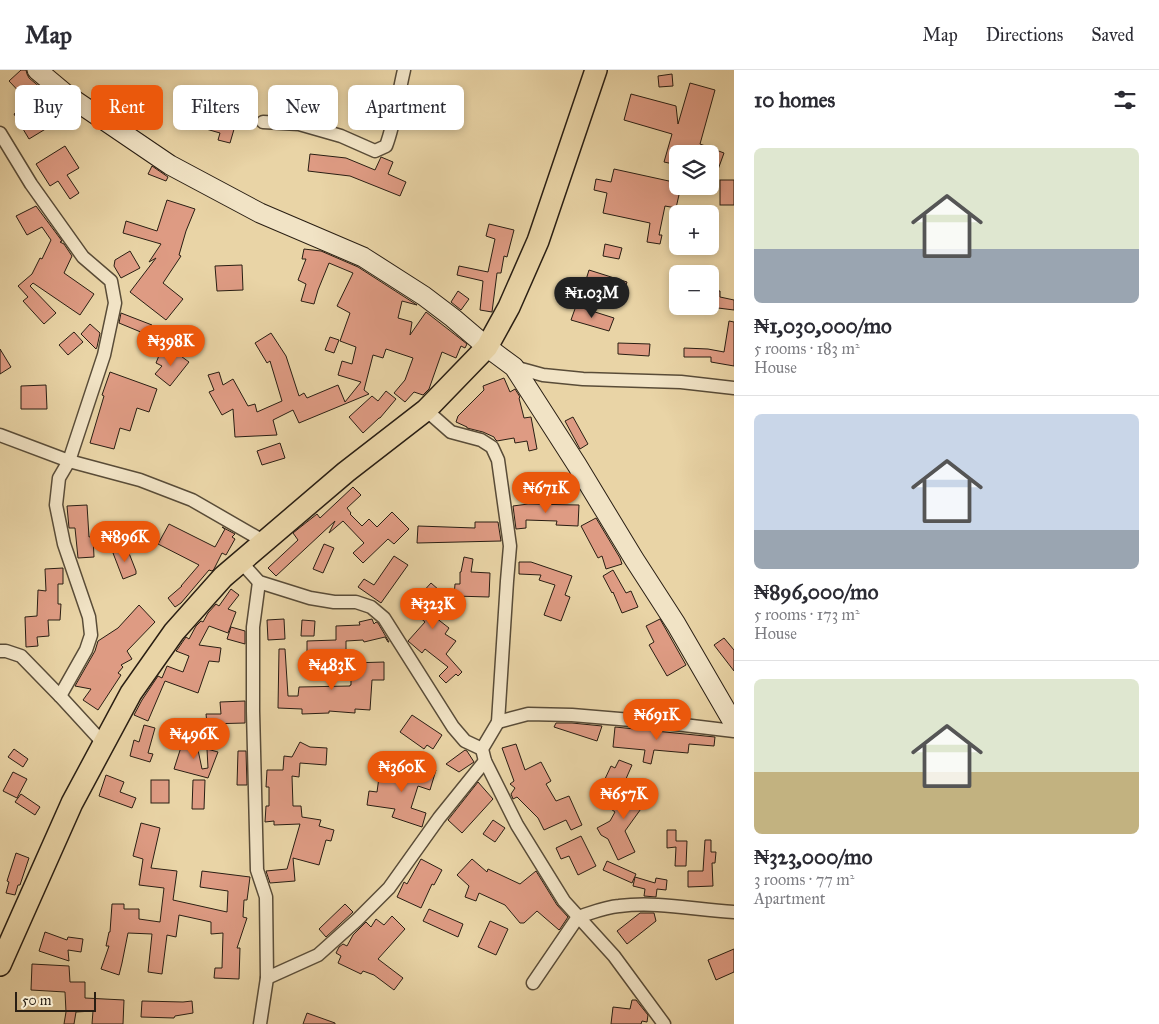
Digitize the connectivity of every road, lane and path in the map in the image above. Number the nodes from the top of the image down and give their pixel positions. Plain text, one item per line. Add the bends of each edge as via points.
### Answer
1 (38, 70) edge
2 (404, 70) edge
3 (596, 70) edge
4 (263, 122) dead end
5 (0, 133) edge
6 (487, 347) junction
7 (514, 367) junction
8 (734, 388) edge
9 (426, 410) junction
10 (0, 435) edge
11 (69, 461) junction
12 (265, 542) junction
13 (241, 562) junction
14 (258, 582) junction
15 (0, 652) edge
16 (60, 696) junction
17 (498, 722) junction
18 (734, 724) edge
19 (734, 731) edge
20 (104, 744) junction
21 (484, 755) junction
22 (734, 912) edge
23 (578, 917) junction
24 (0, 965) edge
25 (267, 978) junction
26 (533, 983) dead end
27 (260, 1024) edge
28 (664, 1024) edge

1 - 6 street via 68,96 170,165 260,213 363,257 424,296
2 - 4 street via 391,132 386,146 375,152 341,136 299,124
3 - 6 main road via 538,241
5 - 11 street via 31,184 83,257 110,282 115,303 104,355
6 - 7 street
6 - 9 main road
7 - 8 street via 543,375 573,378 681,382
7 - 18 street via 676,624
9 - 12 main road via 346,472
9 - 17 street via 451,432 481,440 492,447 498,460 510,546
10 - 11 street
11 - 12 street via 140,480 192,500
11 - 16 street via 60,478 56,505 64,544 89,616 91,635
12 - 13 main road
13 - 14 street
13 - 20 main road via 174,632 131,693
14 - 21 street via 310,598 356,602 371,607 384,618 453,727
14 - 25 street via 253,627 253,711 257,870 266,897
15 - 16 street via 21,656
16 - 20 street
17 - 19 street via 528,714 572,715
17 - 21 street
20 - 24 main road via 72,803
21 - 23 street via 517,825 564,902
21 - 25 street via 389,888 318,955
22 - 23 street via 662,904 618,906
23 - 26 street
23 - 28 street via 614,956
25 - 27 street

